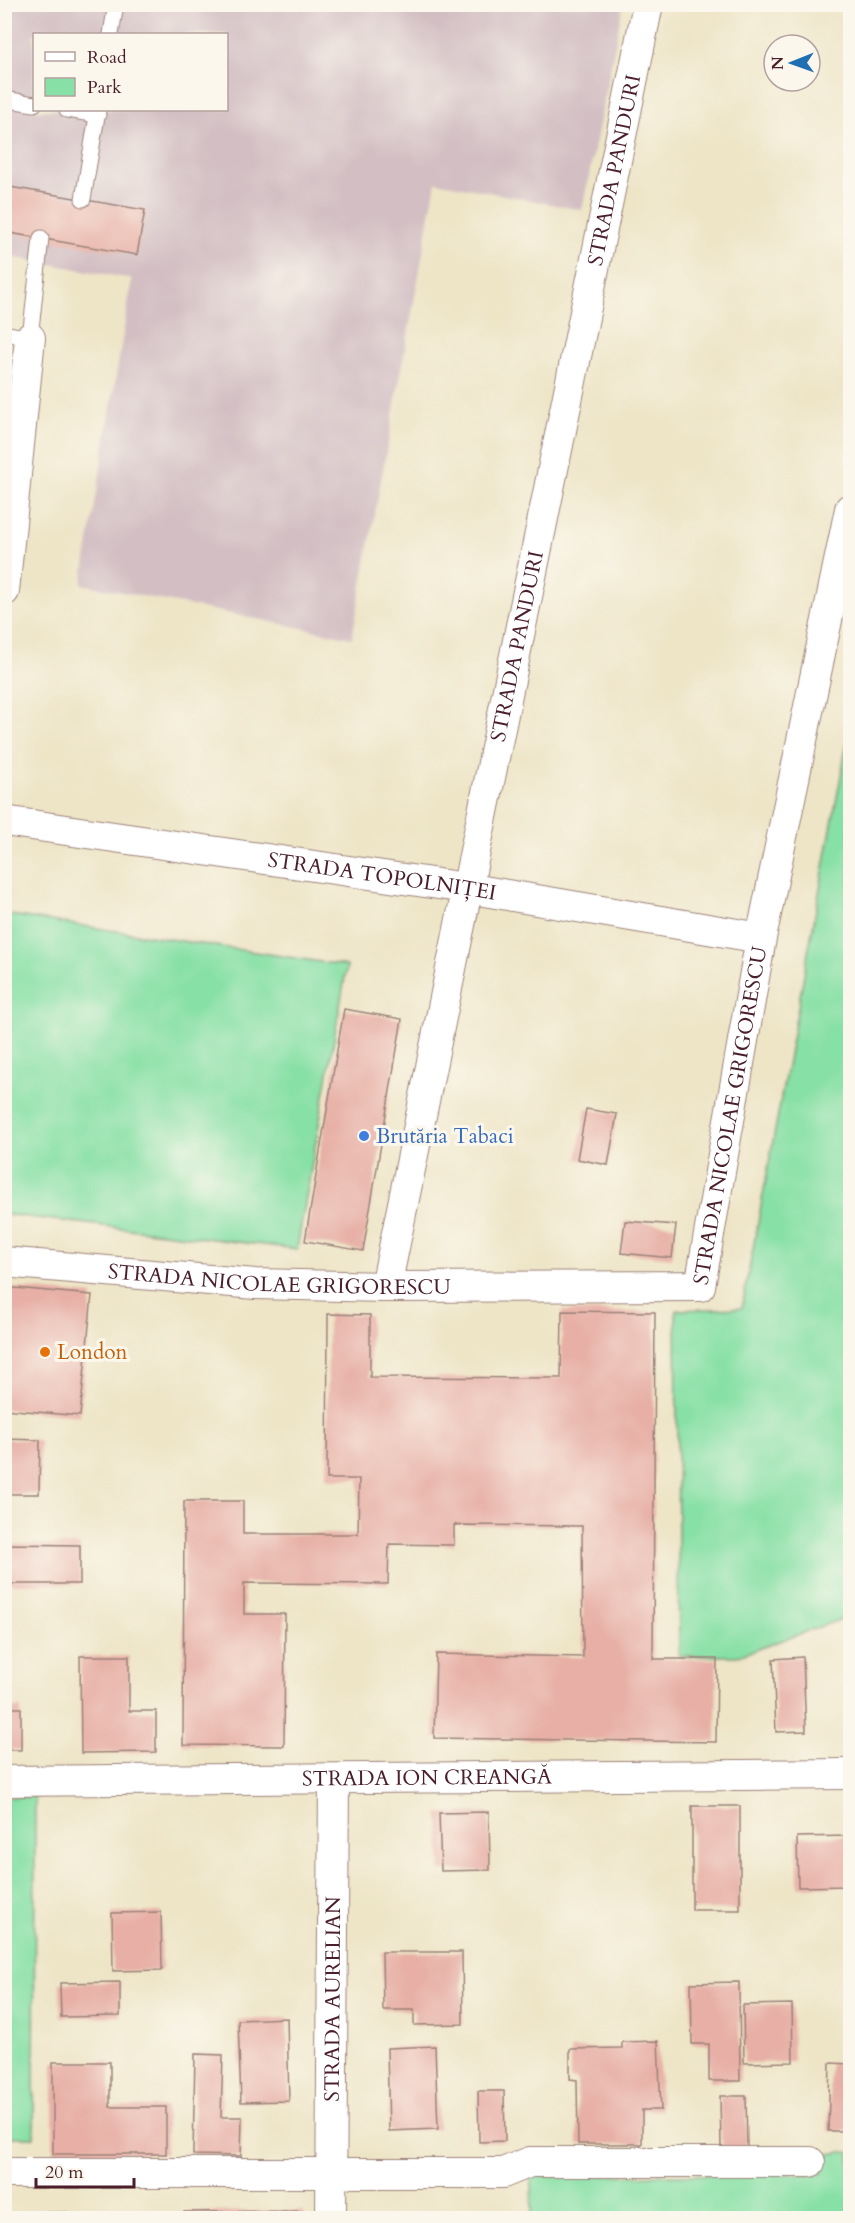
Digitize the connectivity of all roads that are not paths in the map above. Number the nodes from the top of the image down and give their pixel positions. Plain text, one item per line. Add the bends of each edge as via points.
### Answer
1 (116, 4) edge
2 (648, 4) edge
3 (111, 33) edge
4 (4, 99) edge
5 (33, 104) edge
6 (82, 111) edge
7 (98, 112) edge
8 (83, 199) dead end
9 (41, 238) dead end
10 (17, 335) edge
11 (850, 509) edge
12 (4, 591) edge
13 (4, 821) edge
14 (466, 888) junction
15 (761, 938) junction
16 (4, 1262) edge
17 (386, 1287) junction
18 (850, 1774) edge
19 (334, 1779) junction
20 (4, 1781) edge
21 (810, 2162) dead end
22 (4, 2173) edge
23 (331, 2173) junction
24 (331, 2218) edge

1 - 3 lane
2 - 14 street, STRADA PANDURI
4 - 5 lane
6 - 7 lane
7 - 8 lane
9 - 10 lane
10 - 12 street
11 - 15 street, STRADA NICOLAE GRIGORESCU
13 - 14 street, STRADA TOPOLNIȚEI
14 - 15 street, STRADA TOPOLNIȚEI
14 - 17 street, STRADA PANDURI
15 - 17 street, STRADA NICOLAE GRIGORESCU via 700,1286
16 - 17 street, STRADA NICOLAE GRIGORESCU via 255,1284
18 - 19 street, STRADA ION CREANGĂ
19 - 20 street, STRADA ION CREANGĂ
19 - 23 street, STRADA AURELIAN
21 - 23 street via 530,2162 503,2173
22 - 23 street
23 - 24 street, STRADA AURELIAN

